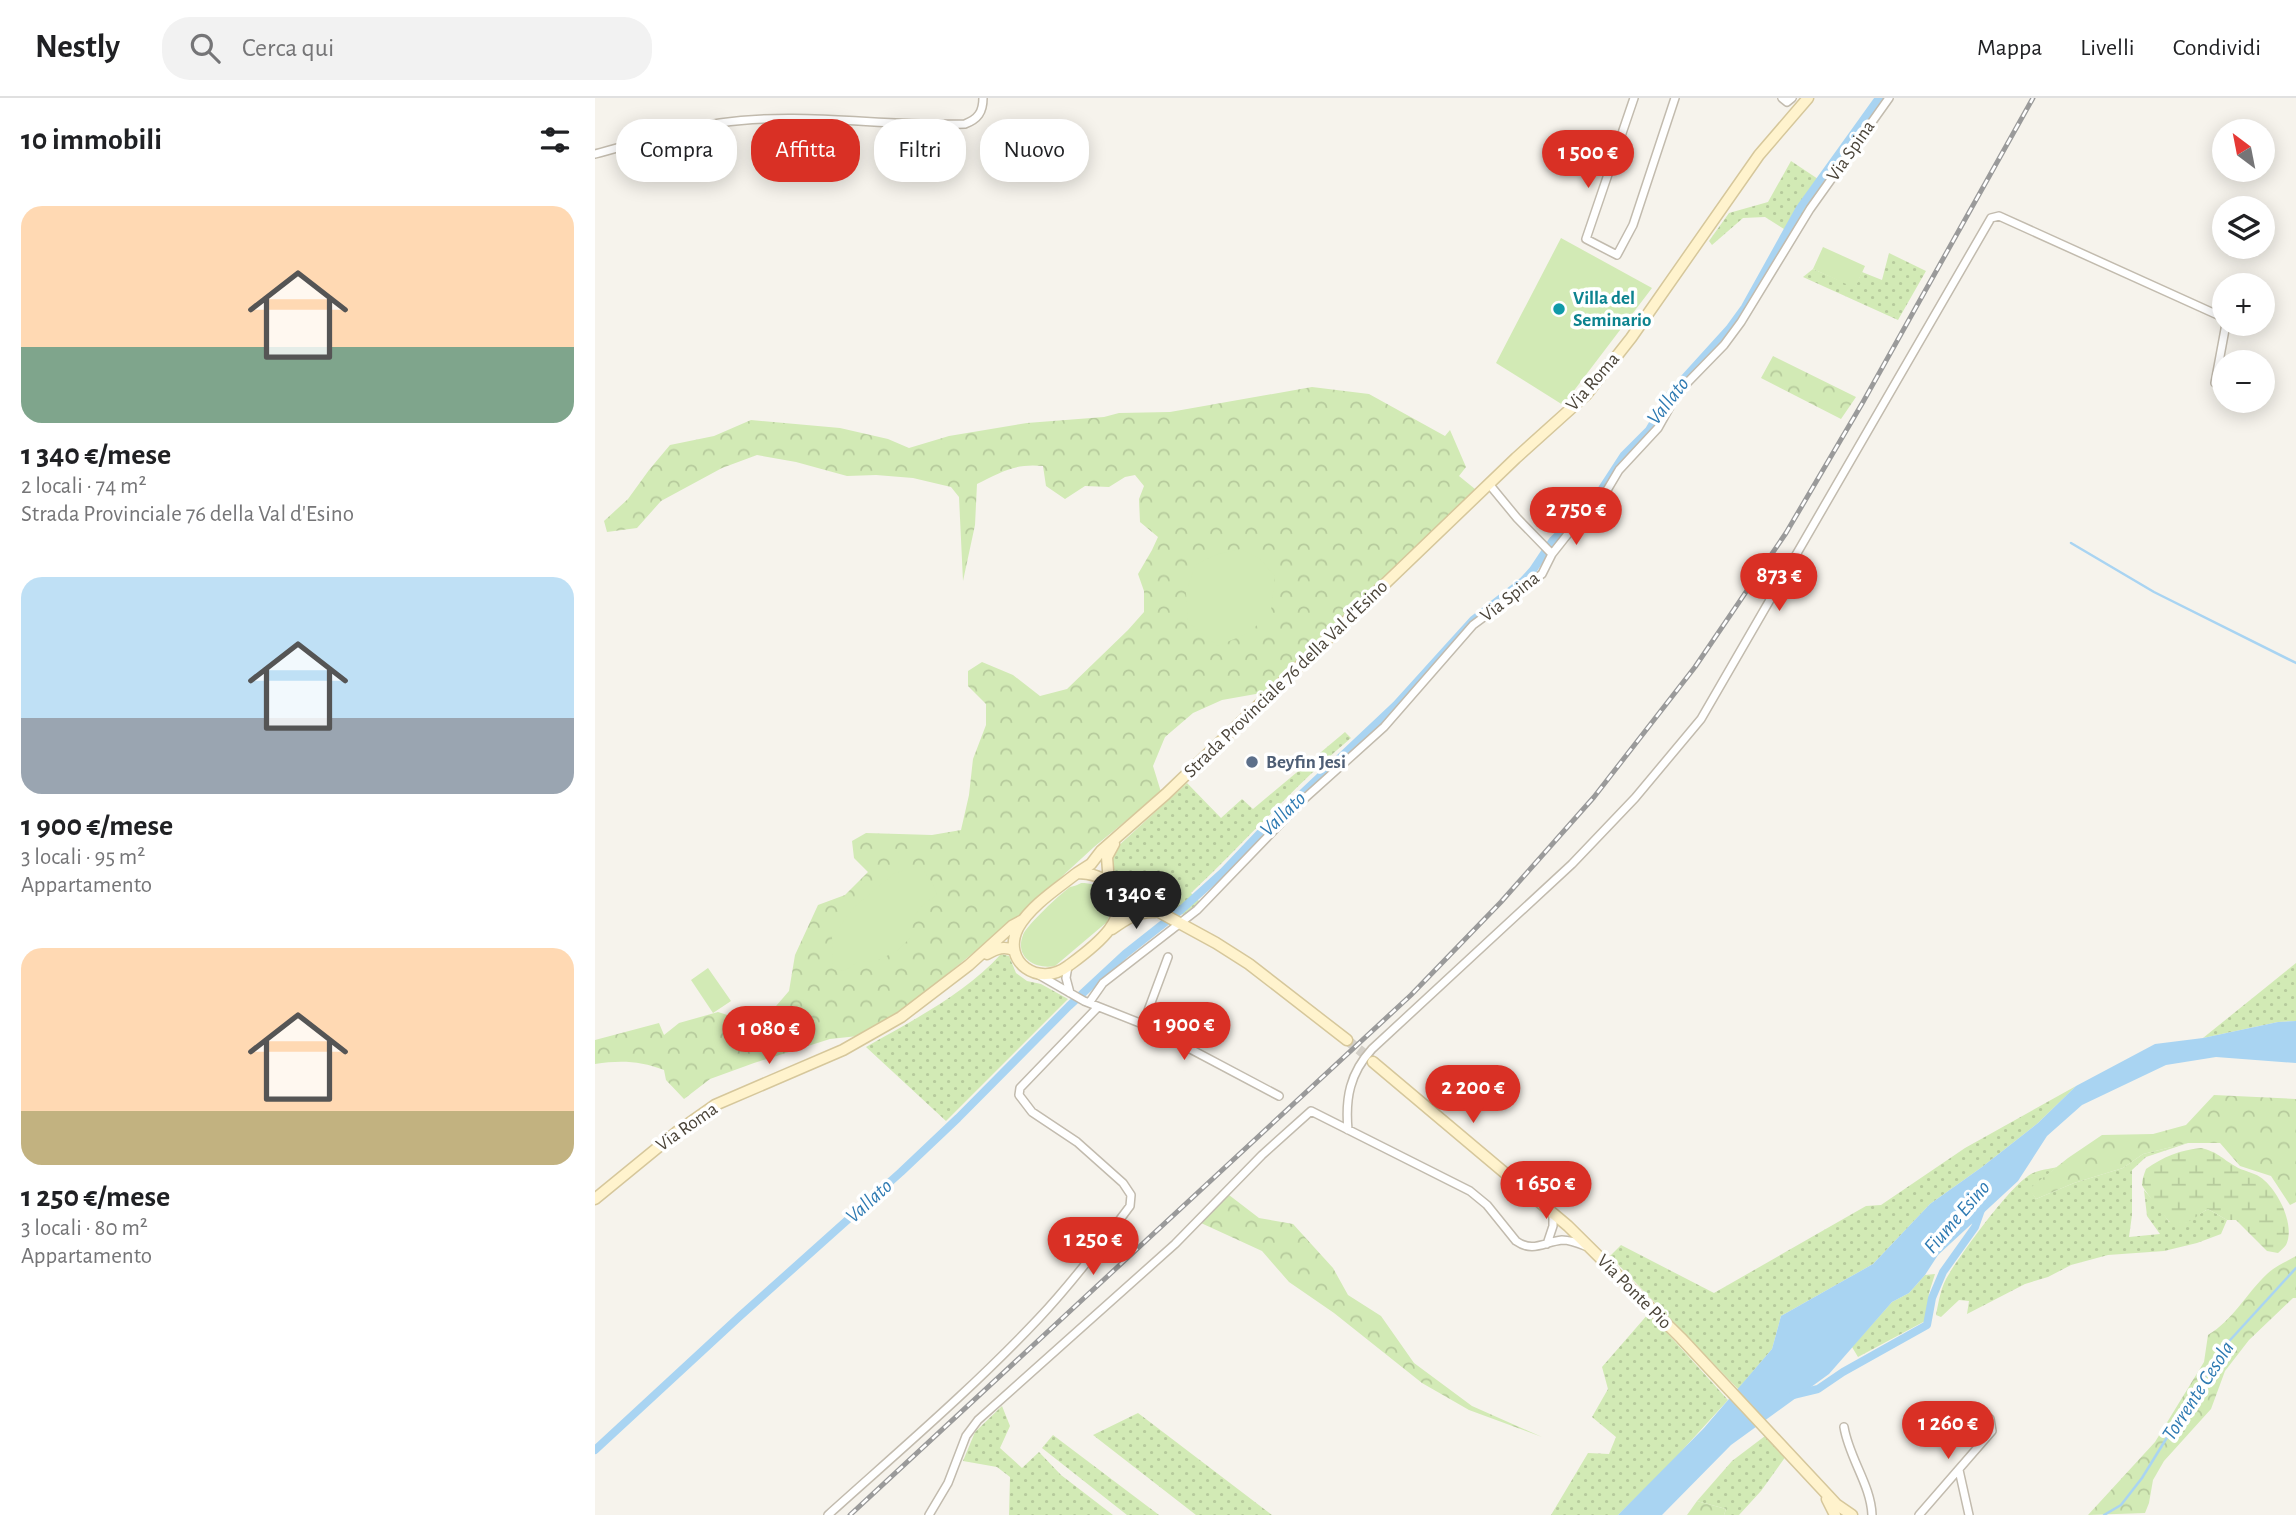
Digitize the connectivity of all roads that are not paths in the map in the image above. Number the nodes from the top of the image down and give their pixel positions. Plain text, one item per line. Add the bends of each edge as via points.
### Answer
1 (983, 98) edge
2 (1634, 98) edge
3 (1675, 98) edge
4 (1808, 98) edge
5 (1889, 98) edge
6 (595, 154) edge
7 (2212, 312) edge
8 (1489, 484) junction
9 (1452, 520) joint
10 (1549, 551) junction
11 (1119, 835) junction
12 (1077, 873) junction
13 (1109, 884) junction
14 (1117, 895) junction
15 (1161, 913) junction
16 (1023, 920) junction
17 (1179, 922) junction
18 (1109, 931) junction
19 (1014, 950) junction
20 (1168, 957) dead end
21 (969, 965) junction
22 (1068, 966) junction
23 (1038, 975) junction
24 (1072, 994) junction
25 (1087, 1002) junction
26 (1098, 1007) junction
27 (1143, 1024) junction
28 (1347, 1040) tunnel mouth
29 (1373, 1062) tunnel mouth
30 (1279, 1096) dead end
31 (1348, 1130) junction
32 (595, 1199) edge
33 (1553, 1212) junction
34 (1568, 1226) junction
35 (1562, 1240) junction
36 (1546, 1245) junction
37 (1591, 1249) junction
38 (1977, 1407) dead end
39 (1844, 1427) dead end
40 (1959, 1470) junction
41 (1818, 1483) junction
42 (1871, 1513) edge
43 (828, 1515) edge
44 (929, 1515) edge
45 (1835, 1515) edge
46 (1852, 1515) edge
47 (1919, 1515) edge
48 (1969, 1515) edge

1 - 6 street via 980,114 965,124 787,119 720,123
2 - 3 street via 1586,239 1617,255 1633,225
4 - 8 main road, Via Roma via 1759,155 1631,338 1586,394
5 - 10 street, Via Spina via 1810,209 1724,345 1686,384 1658,428 1619,470 1597,507
7 - 31 street via 1999,216 1991,218 1701,719 1573,864 1361,1060 1351,1081
8 - 9 main road, Via Roma
8 - 10 street
9 - 11 main road, Strada Provinciale 76 della Val d'Esino
10 - 17 street, Via Spina via 1542,574 1473,625 1384,727 1304,799 1197,910
11 - 12 main road, Strada Provinciale 76 della Val d'Esino
11 - 13 main road, Strada Provinciale 76 della Val d'Esino via 1107,857
12 - 13 main road via 1092,873
12 - 16 main road, Strada Provinciale 76 della Val d'Esino
13 - 14 main road
14 - 15 main road
14 - 18 main road via 1119,909
15 - 17 main road
15 - 18 main road via 1144,911
16 - 19 main road
16 - 21 main road, Strada Provinciale 76 della Val d'Esino
17 - 25 street, Via Spina via 1103,983
17 - 28 main road via 1249,964
18 - 22 main road
19 - 21 main road via 1000,947
19 - 23 main road via 1025,968
20 - 27 street
21 - 32 main road, Via Roma via 901,1017 843,1050 715,1105
22 - 23 main road via 1057,973
22 - 24 street via 1066,978
23 - 24 street
24 - 25 street
25 - 26 street
26 - 27 street
26 - 43 street via 1020,1088 1019,1095 1032,1112 1077,1142 1123,1183 1131,1195 1130,1206 1040,1318
27 - 30 street
29 - 33 main road, Via Ponte Pio
31 - 36 street via 1470,1191 1522,1245
31 - 44 street via 1311,1111 1262,1154 1175,1244 978,1420
33 - 34 main road, Via Ponte Pio
33 - 36 street
34 - 35 street
34 - 36 street via 1555,1232
34 - 37 main road, Via Ponte Pio
35 - 36 street
35 - 37 street
37 - 41 main road, Via Ponte Pio
38 - 40 street via 1990,1419 1992,1431
39 - 42 street via 1847,1446 1872,1501
40 - 47 street
40 - 48 street
41 - 45 main road, Via Ponte Pio
41 - 46 main road, Via Ponte Pio

